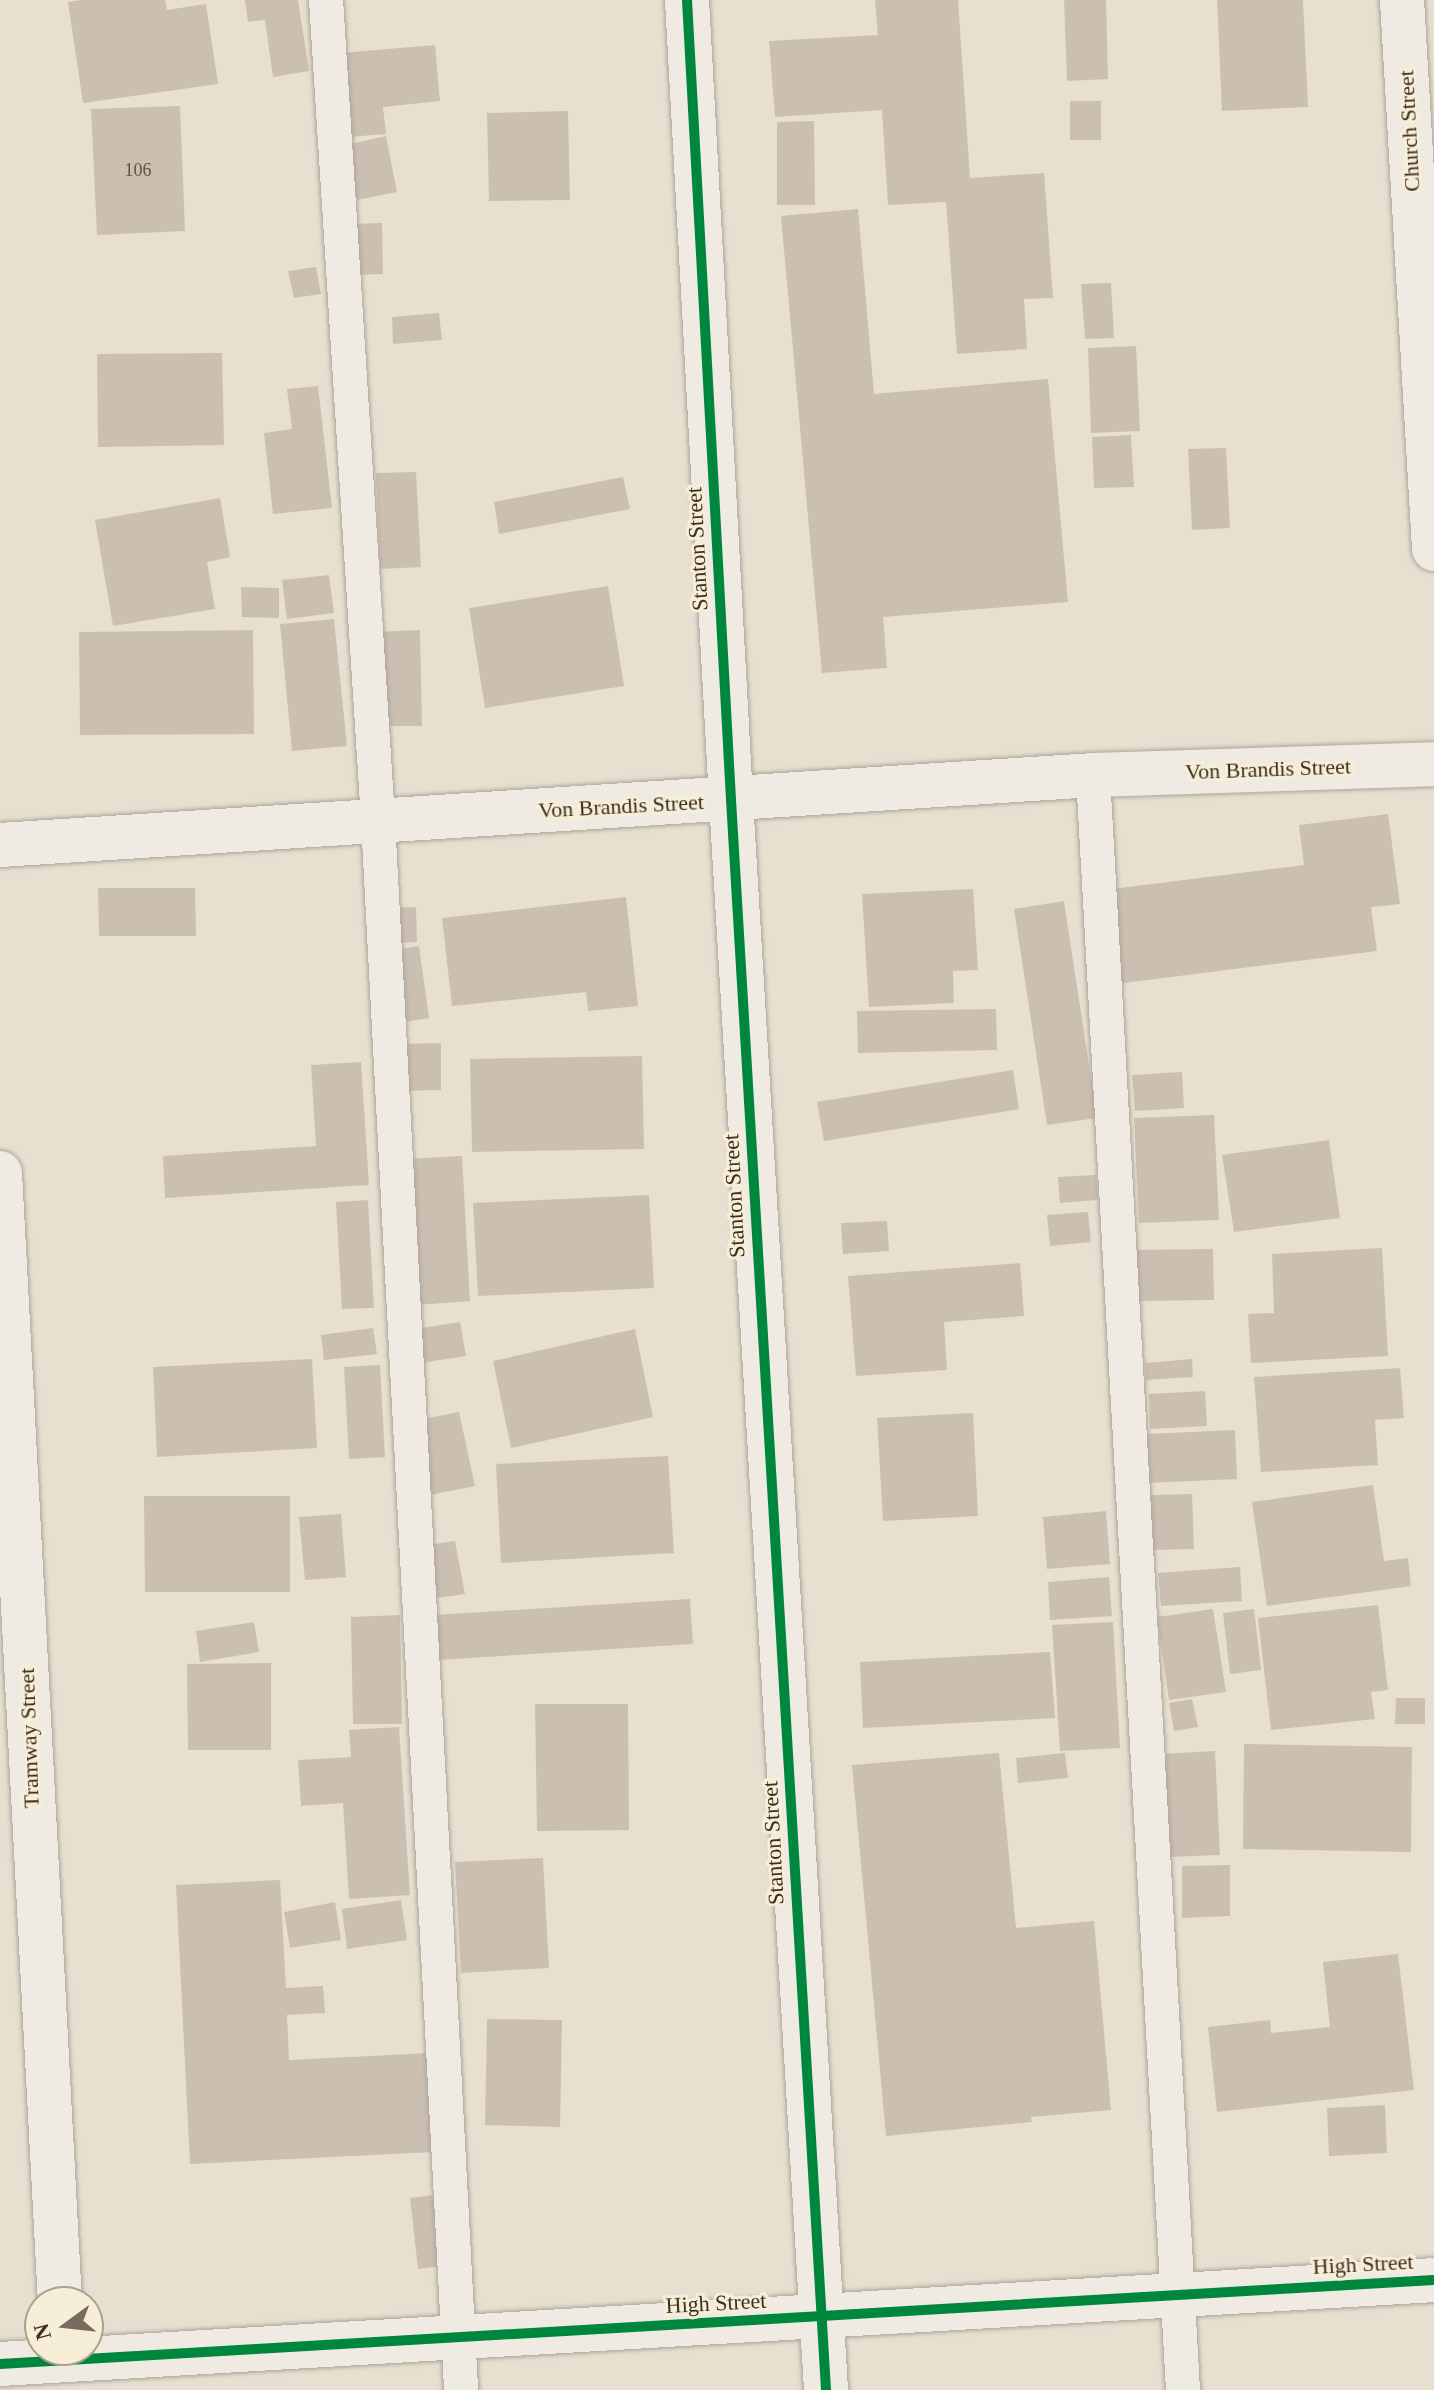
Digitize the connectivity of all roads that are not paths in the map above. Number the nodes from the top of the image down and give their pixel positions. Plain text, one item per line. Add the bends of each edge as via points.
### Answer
1 (326, 0) edge
2 (687, 0) edge
3 (1402, 0) edge
4 (1434, 549) edge
5 (1434, 764) edge
6 (1093, 775) junction
7 (731, 800) junction
8 (378, 820) junction
9 (0, 845) edge
10 (0, 1173) edge
11 (12, 1612) edge
12 (18, 1899) edge
13 (1434, 2280) edge
14 (58, 2286) edge
15 (1177, 2293) junction
16 (822, 2317) junction
17 (457, 2337) junction
18 (0, 2364) edge
19 (64, 2367) edge
20 (461, 2390) edge
21 (826, 2390) edge
22 (1183, 2390) edge

1 - 8 lane
2 - 7 street, Stanton Street
3 - 4 street, Church Street
5 - 6 street, Von Brandis Street
6 - 7 street, Von Brandis Street
6 - 15 lane
7 - 8 street, Von Brandis Street
7 - 16 street, Stanton Street
8 - 9 street, Von Brandis Street
8 - 17 lane
10 - 11 street, Tramway Street
11 - 12 street, Tramway Street
12 - 14 street, Tramway Street
13 - 15 street, High Street
15 - 16 street, High Street
15 - 22 lane
16 - 17 street, High Street
16 - 21 street, Stanton Street
17 - 19 street, High Street
17 - 20 lane
18 - 19 street, High Street

